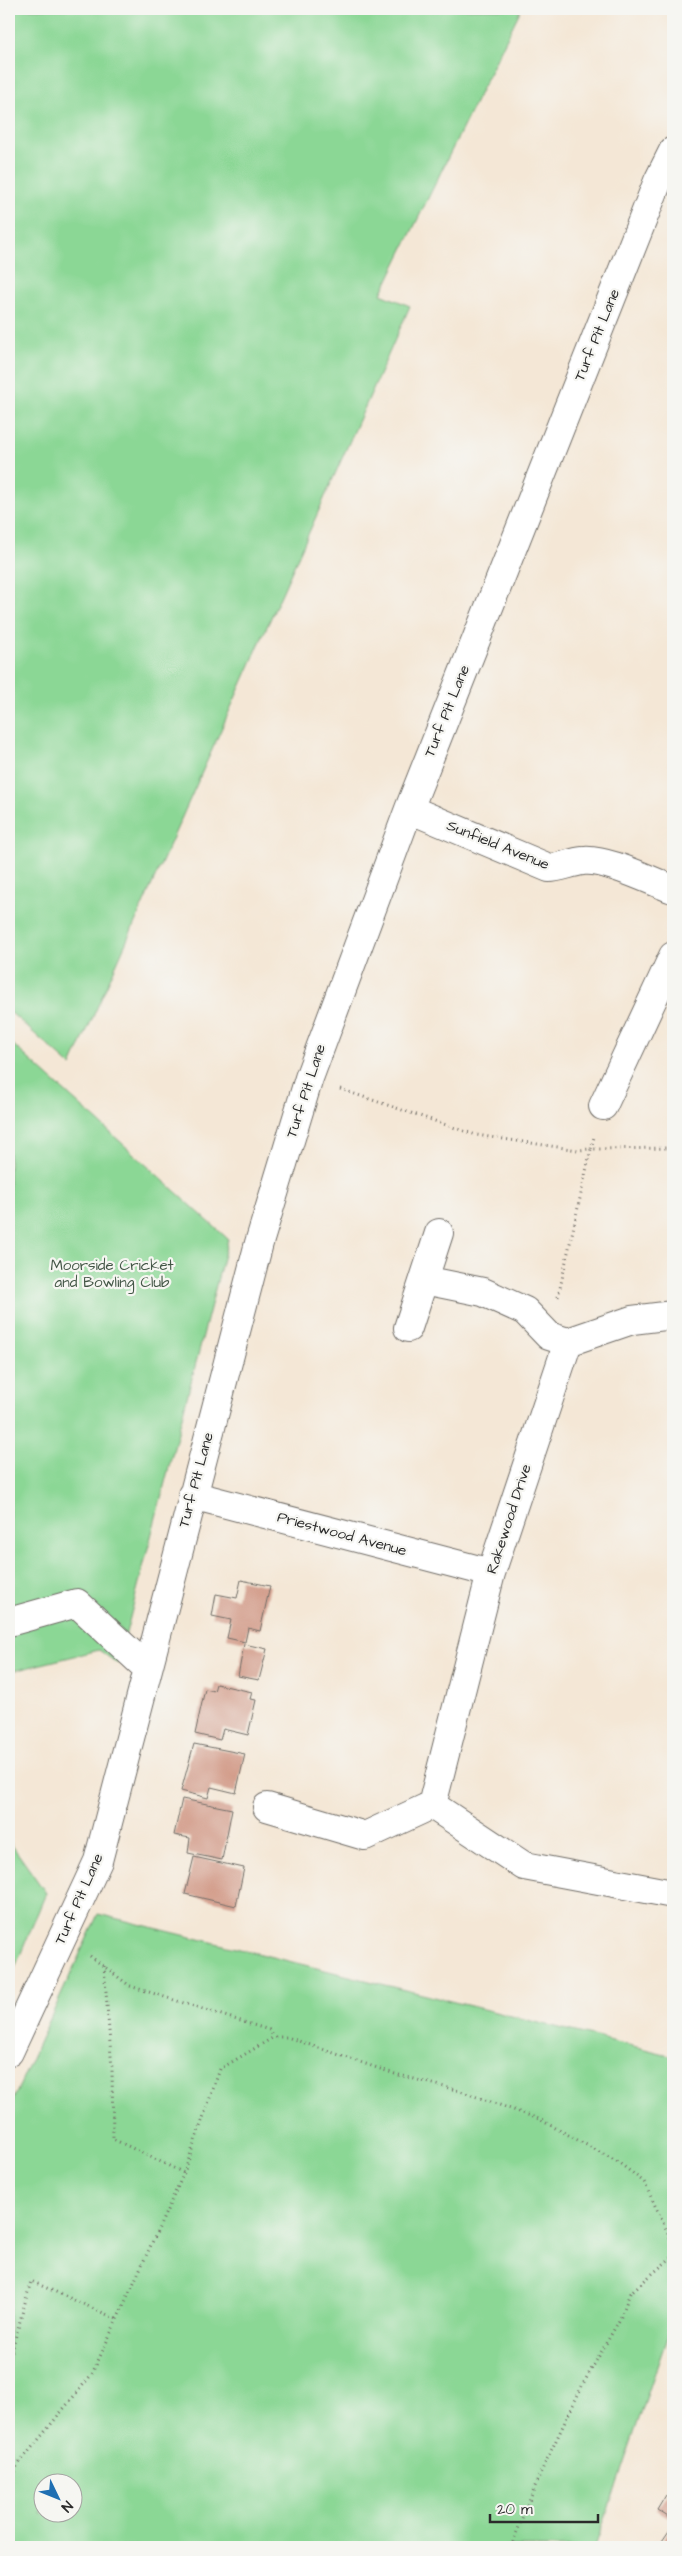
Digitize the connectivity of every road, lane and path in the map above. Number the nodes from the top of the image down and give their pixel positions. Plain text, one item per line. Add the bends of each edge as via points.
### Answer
1 (673, 151) edge
2 (666, 184) edge
3 (409, 808) junction
4 (673, 889) edge
5 (673, 956) edge
6 (309, 1078) junction
7 (603, 1106) dead end
8 (673, 1148) edge
9 (591, 1149) junction
10 (439, 1233) dead end
11 (424, 1280) junction
12 (673, 1315) edge
13 (408, 1328) dead end
14 (558, 1339) junction
15 (192, 1495) junction
16 (491, 1573) junction
17 (9, 1622) edge
18 (148, 1669) junction
19 (432, 1805) junction
20 (267, 1808) dead end
21 (673, 1894) edge
22 (57, 1948) junction
23 (104, 1966) junction
24 (274, 2037) junction
25 (9, 2052) edge
26 (184, 2173) junction
27 (673, 2244) edge
28 (673, 2256) edge
29 (117, 2320) junction
30 (9, 2361) edge
31 (9, 2491) edge
32 (511, 2547) edge

1 - 2 street, Turf Pit Lane
2 - 3 street, Turf Pit Lane
3 - 4 street, Sunfield Avenue via 548,868 598,861
3 - 6 street, Turf Pit Lane
5 - 7 street
6 - 9 path via 476,1135 578,1150
6 - 15 street, Turf Pit Lane via 259,1243
8 - 9 path
9 - 14 path
10 - 11 street
11 - 13 street
11 - 14 street via 491,1296 525,1311
12 - 14 street via 632,1320
14 - 16 street, Rakewood Drive
15 - 16 street, Priestwood Avenue
15 - 18 street, Turf Pit Lane
16 - 19 street, Rakewood Drive
17 - 18 street via 77,1603
18 - 22 street, Turf Pit Lane via 98,1861
19 - 20 street via 365,1836
19 - 21 street via 524,1866
22 - 23 path via 93,1957
22 - 25 street, Turf Pit Lane
23 - 24 path via 130,1986 269,2030
23 - 26 path via 112,2069 113,2139
24 - 26 path via 220,2070
24 - 27 path via 287,2037 395,2074 460,2091 539,2120 618,2162 644,2182
26 - 29 path
28 - 32 path via 630,2293 620,2319 583,2384 540,2474
29 - 30 path via 31,2281
29 - 31 path via 92,2374 17,2466

